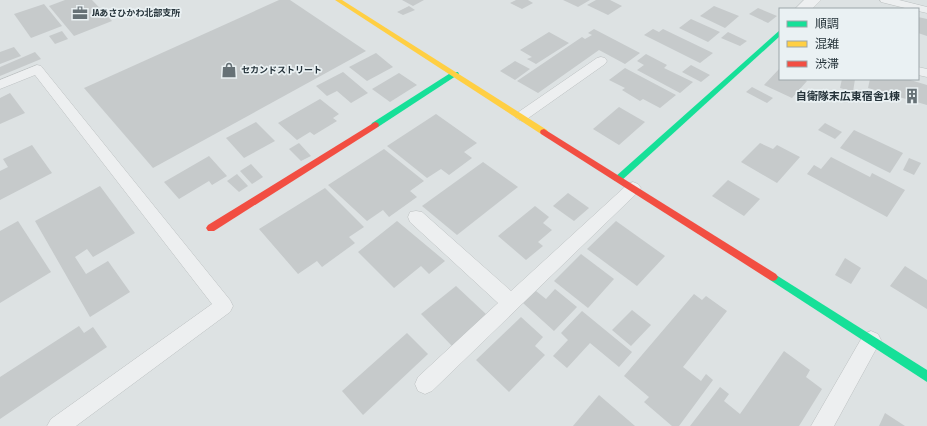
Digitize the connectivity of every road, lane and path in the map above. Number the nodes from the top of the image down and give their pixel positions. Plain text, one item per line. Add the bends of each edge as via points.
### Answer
1 (338, 0) edge
2 (813, 0) edge
3 (885, 0) edge
4 (804, 8) edge
5 (919, 8) edge
6 (779, 33) edge
7 (601, 62) dead end
8 (455, 74) junction
9 (0, 85) edge
10 (522, 116) junction
11 (618, 179) junction
12 (633, 188) junction
13 (416, 218) dead end
14 (211, 228) dead end
15 (510, 303) junction
16 (871, 340) junction
17 (927, 376) edge
18 (425, 384) dead end
19 (58, 426) edge
20 (822, 426) edge

1 - 8 street
2 - 4 street
3 - 5 lane
6 - 11 street
7 - 10 lane
8 - 10 street
8 - 14 street
9 - 19 lane via 37,69 224,306
10 - 11 street
11 - 12 street
12 - 15 lane
12 - 16 street
13 - 15 lane
15 - 18 lane
16 - 17 street
16 - 20 lane

